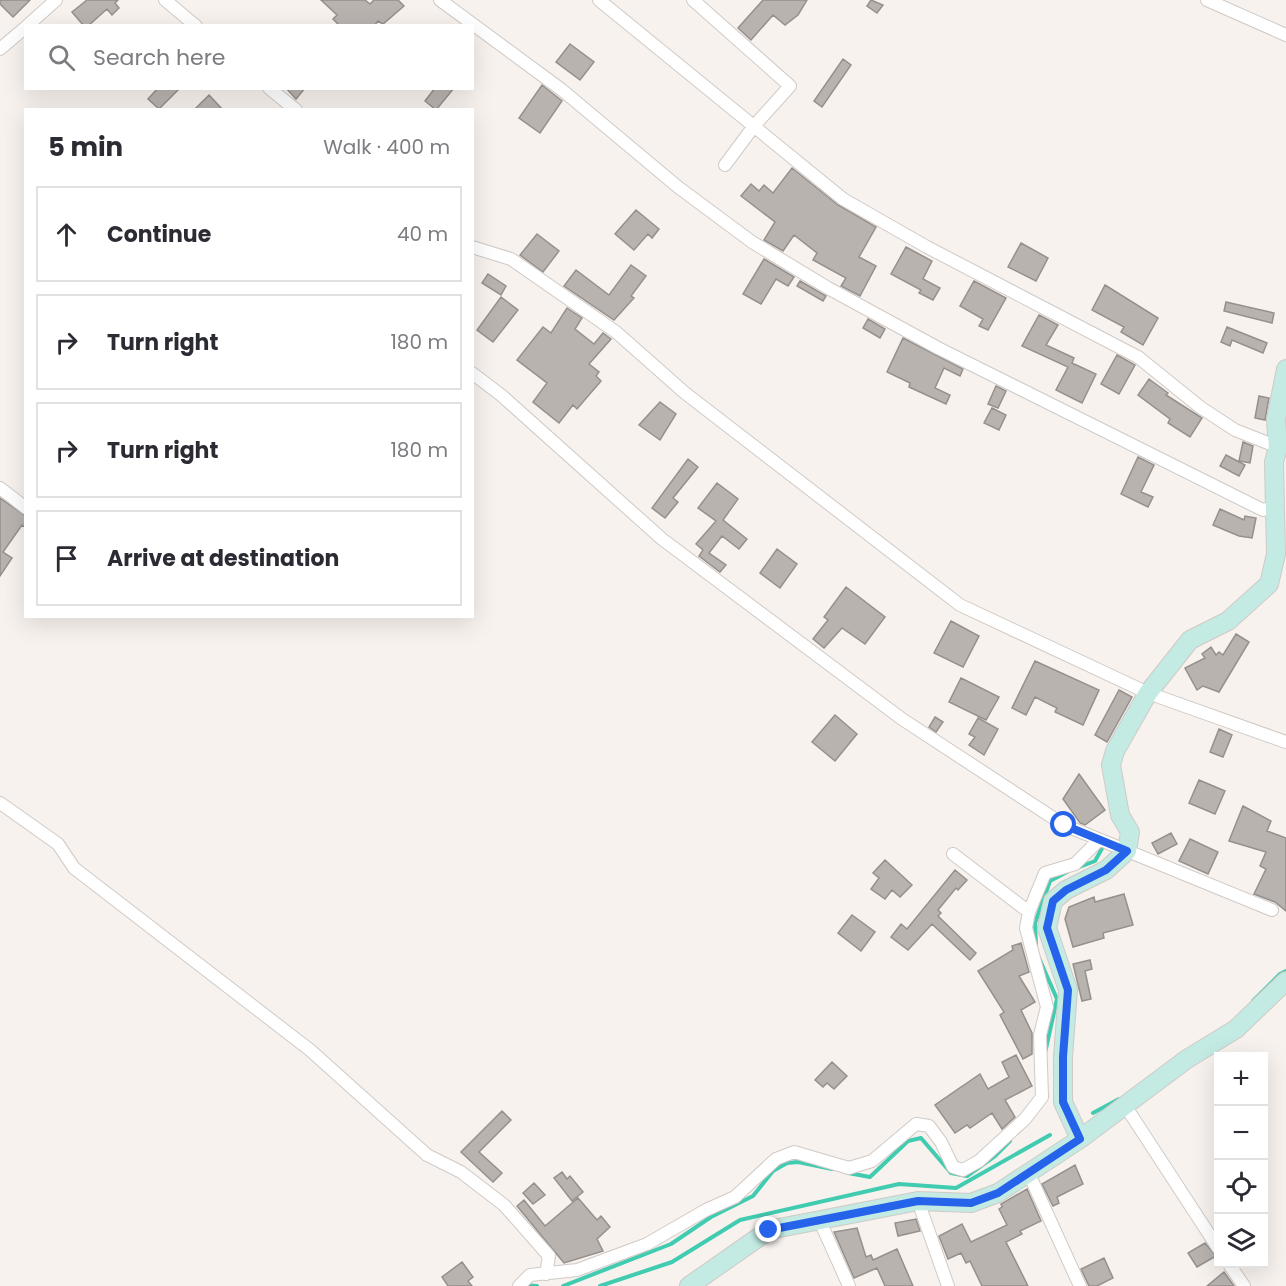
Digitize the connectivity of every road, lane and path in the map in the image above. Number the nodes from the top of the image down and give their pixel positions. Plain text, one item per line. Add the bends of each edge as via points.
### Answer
1 (56, 0) edge
2 (165, 0) edge
3 (440, 0) edge
4 (599, 0) edge
5 (693, 0) edge
6 (1207, 0) edge
7 (28, 24) edge
8 (194, 24) edge
9 (473, 24) edge
10 (474, 25) edge
11 (24, 28) edge
12 (1286, 36) edge
13 (0, 49) edge
14 (271, 90) edge
15 (294, 108) edge
16 (754, 126) junction
17 (725, 165) dead end
18 (474, 248) edge
19 (1286, 369) edge
20 (474, 375) edge
21 (1281, 420) edge
22 (1278, 447) junction
23 (0, 488) edge
24 (24, 506) edge
25 (1275, 507) junction
26 (1148, 693) junction
27 (1286, 742) edge
28 (0, 803) edge
29 (1098, 841) junction
30 (1127, 851) junction
31 (953, 854) dead end
32 (1272, 910) dead end
33 (1029, 912) junction
34 (1286, 981) edge
35 (1126, 1107) junction
36 (1080, 1139) junction
37 (1029, 1174) junction
38 (918, 1201) junction
39 (819, 1219) junction
40 (1214, 1242) edge
41 (1232, 1268) edge
42 (546, 1274) junction
43 (522, 1282) edge
44 (689, 1286) edge
45 (849, 1286) edge
46 (948, 1286) edge
47 (1080, 1286) edge
48 (1244, 1286) edge

1 - 7 street
2 - 8 street
3 - 9 street
4 - 16 street
5 - 16 street via 790,86
6 - 12 street
10 - 25 street via 562,90 678,187 828,288 938,348 1263,510
11 - 13 street
14 - 15 street
16 - 17 street
16 - 22 street via 843,199 1138,357 1226,424
18 - 26 street via 511,259 616,332 685,393 960,604
19 - 21 street
20 - 29 street via 662,539 884,706 1064,825
21 - 22 street
22 - 25 street via 1274,462
23 - 24 street
25 - 26 street via 1276,554 1269,584 1228,621 1190,640
26 - 27 street
26 - 30 street via 1111,765 1120,815 1130,832
28 - 42 street via 58,844 74,868 310,1050 427,1155 461,1172 504,1205 549,1256
29 - 30 street
29 - 33 street via 1075,864 1045,873
30 - 32 street
30 - 36 street via 1106,870 1053,901 1047,928 1068,990 1063,1102
31 - 33 street
33 - 42 street via 1026,928 1047,1007 1040,1035 1042,1097 1025,1119 979,1161 963,1170 953,1167 929,1126 916,1124 872,1161 849,1168 794,1152 776,1159 735,1197 647,1244 577,1270
34 - 35 street via 1236,1029 1187,1059
35 - 36 street
35 - 40 street
36 - 37 street
37 - 38 street via 998,1193 971,1203
37 - 47 street
38 - 39 street
38 - 46 street
39 - 44 street via 769,1230
39 - 45 street
41 - 48 street
42 - 43 street

